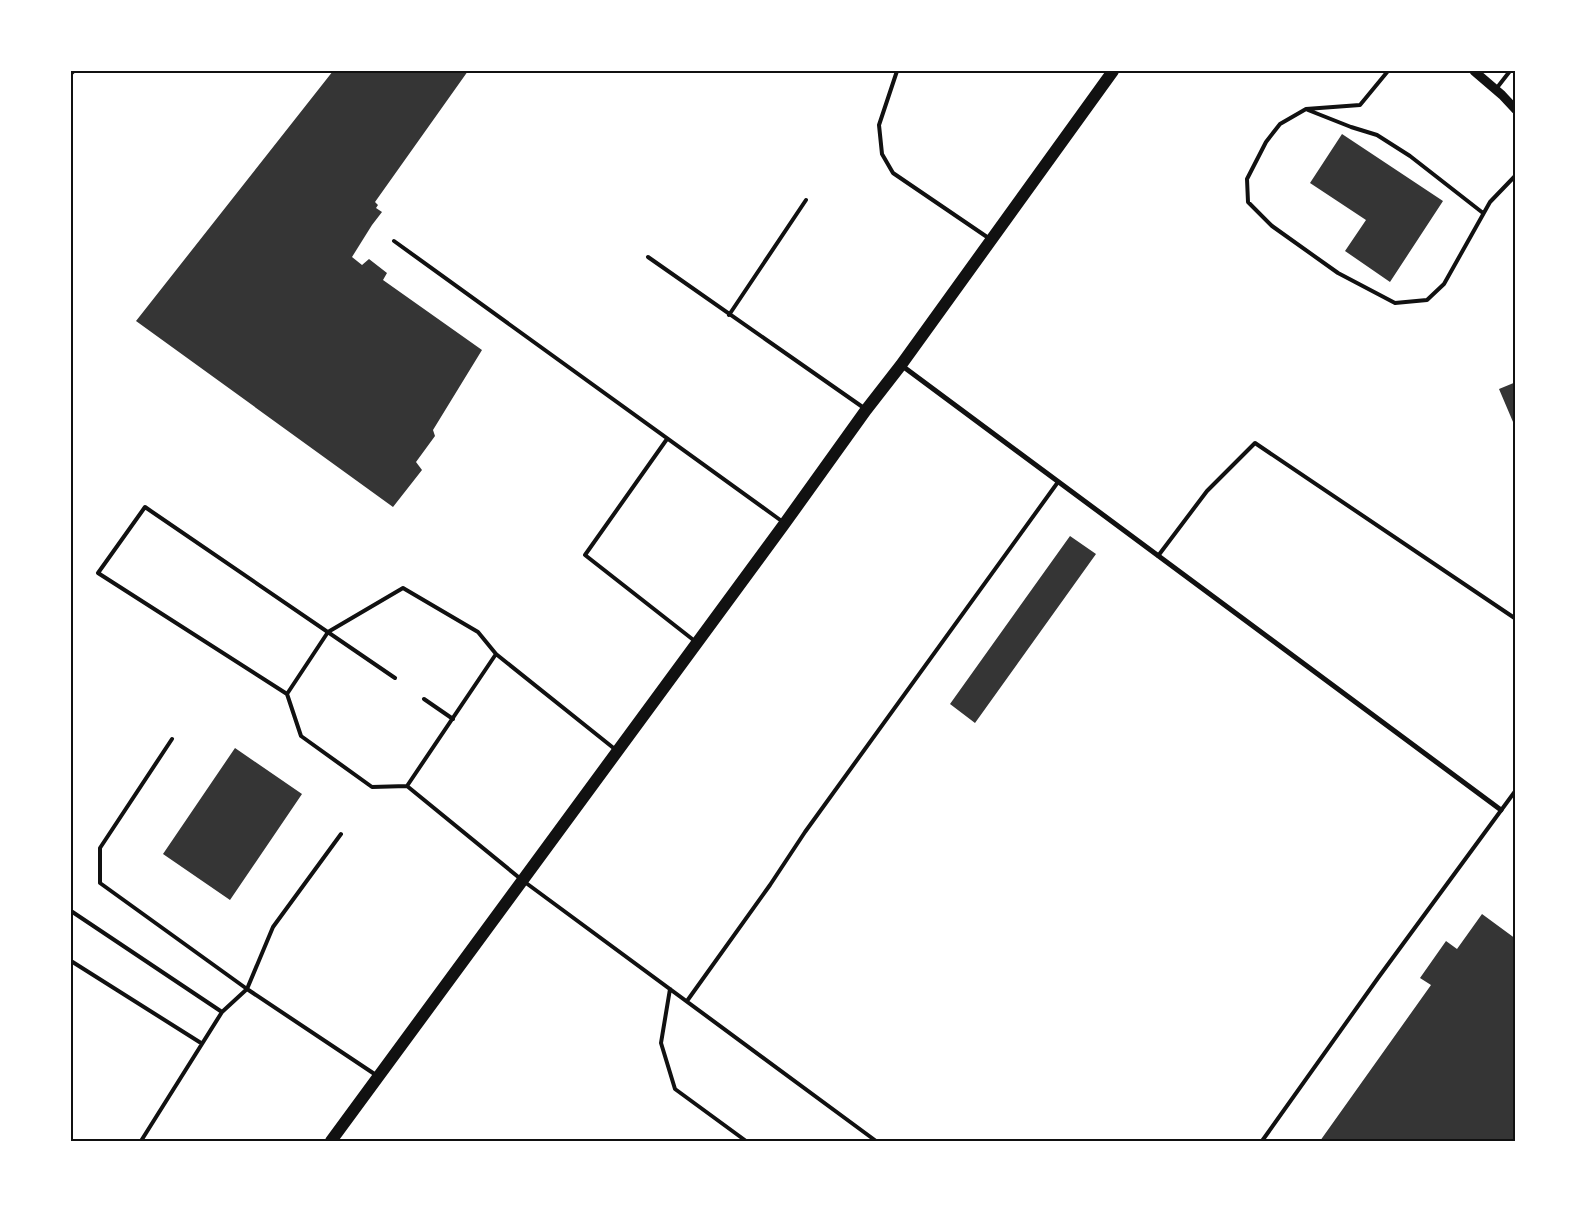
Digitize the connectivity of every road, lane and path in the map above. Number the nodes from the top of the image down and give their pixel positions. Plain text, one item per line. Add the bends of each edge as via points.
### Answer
1 (897, 71) edge
2 (1113, 71) edge
3 (1388, 71) edge
4 (1474, 71) edge
5 (1510, 71) edge
6 (1496, 89) junction
7 (1306, 109) junction
8 (1516, 110) edge
9 (1516, 175) edge
10 (806, 200) dead end
11 (1483, 214) junction
12 (991, 240) junction
13 (394, 241) dead end
14 (648, 257) dead end
15 (729, 315) junction
16 (901, 366) junction
17 (866, 410) junction
18 (667, 439) junction
19 (1058, 482) junction
20 (785, 523) junction
21 (1158, 556) junction
22 (1516, 619) edge
23 (328, 632) junction
24 (696, 643) junction
25 (496, 654) junction
26 (395, 678) dead end
27 (287, 694) junction
28 (424, 699) dead end
29 (452, 719) junction
30 (172, 740) dead end
31 (617, 751) junction
32 (407, 786) junction
33 (1516, 790) edge
34 (1501, 810) junction
35 (341, 834) dead end
36 (522, 880) junction
37 (71, 911) edge
38 (71, 961) edge
39 (247, 989) junction
40 (670, 989) junction
41 (687, 1001) junction
42 (222, 1012) junction
43 (201, 1043) junction
44 (378, 1076) junction
45 (141, 1141) edge
46 (331, 1141) edge
47 (746, 1141) edge
48 (876, 1141) edge
49 (1262, 1141) edge

1 - 12 lane via 879,125 882,154 892,173
2 - 12 main road
3 - 7 lane via 1360,105
4 - 6 street
5 - 6 lane
6 - 8 street
7 - 11 lane via 1377,135 1410,156
7 - 11 lane via 1280,124 1266,142 1246,179 1248,202 1272,226 1338,273 1395,303 1427,300 1444,284
9 - 11 lane
10 - 15 lane
12 - 16 main road
13 - 18 lane
14 - 15 lane
15 - 17 lane
16 - 17 main road
16 - 19 street
17 - 20 main road
18 - 20 lane
18 - 24 lane via 585,554
19 - 21 street
19 - 41 lane
20 - 24 main road
21 - 22 lane via 1207,492 1255,443
21 - 34 street
23 - 25 lane via 404,588 478,632
23 - 26 lane
23 - 27 lane
23 - 27 lane via 145,507 98,573
24 - 31 main road
25 - 29 lane
25 - 31 lane
27 - 32 lane via 301,736 372,786
28 - 29 lane
29 - 32 lane
30 - 39 lane via 100,848 100,883
31 - 36 main road
32 - 36 lane
33 - 34 lane
34 - 49 lane
35 - 39 lane via 272,927
36 - 40 lane
36 - 44 main road
37 - 42 lane
38 - 43 lane
39 - 42 lane
39 - 44 lane
40 - 41 lane
40 - 47 lane via 661,1043 675,1089
41 - 48 lane
42 - 43 lane
43 - 45 lane
44 - 46 main road

